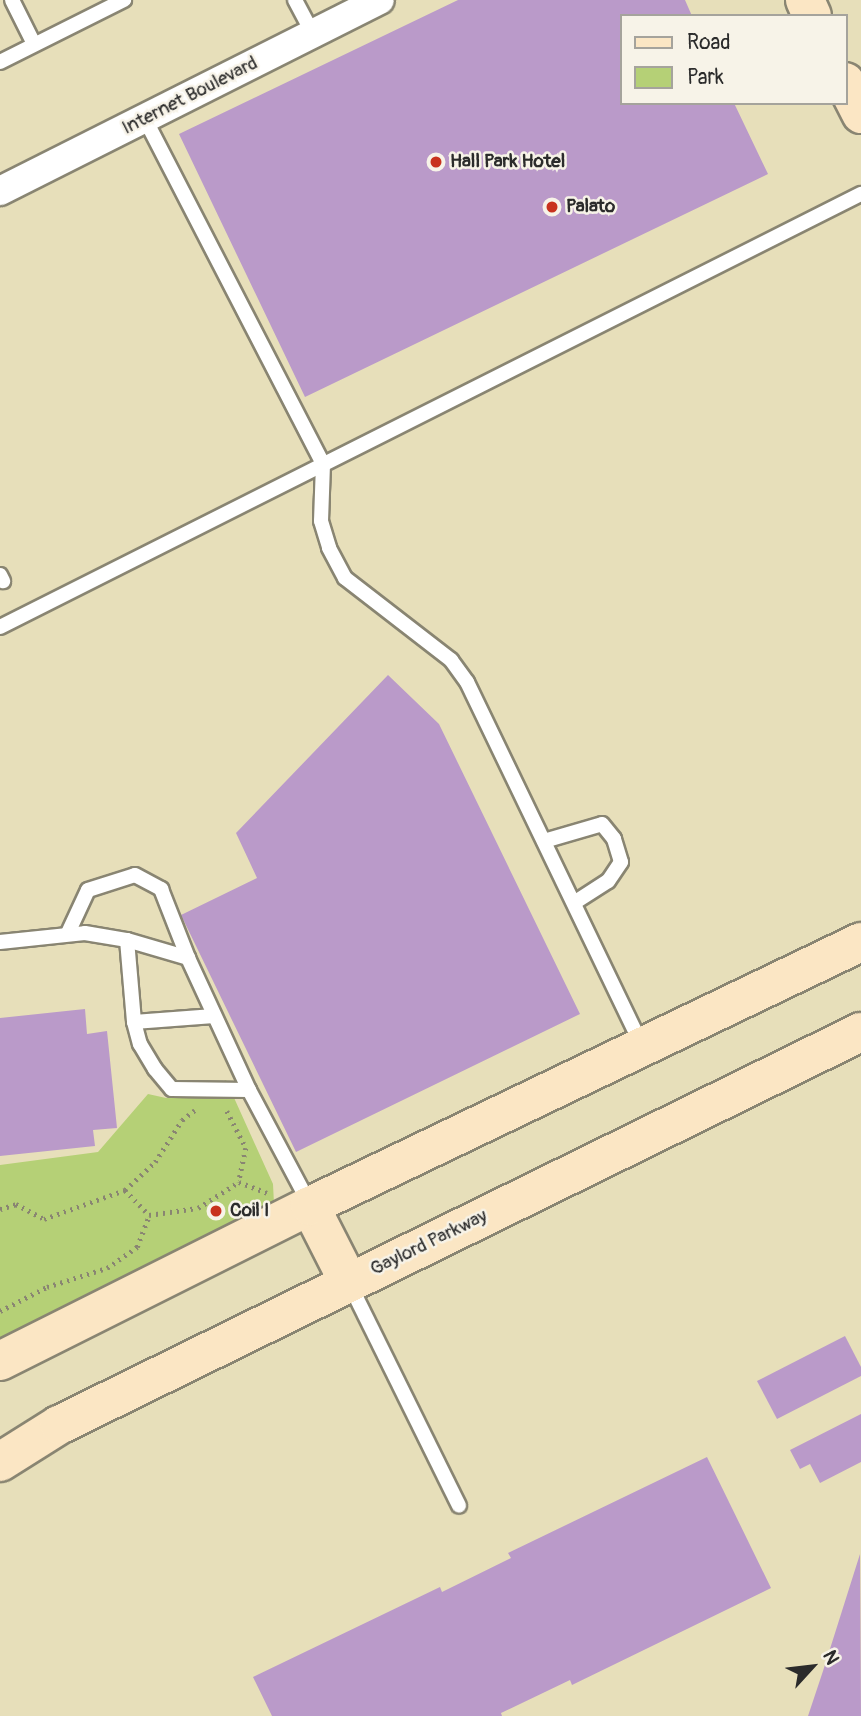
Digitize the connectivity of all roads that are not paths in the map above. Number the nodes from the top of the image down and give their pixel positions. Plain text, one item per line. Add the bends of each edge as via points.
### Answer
1 (12, 0) edge
2 (124, 0) edge
3 (295, 0) edge
4 (380, 0) edge
5 (313, 34) junction
6 (34, 44) junction
7 (0, 62) edge
8 (847, 76) edge
9 (847, 86) edge
10 (861, 88) edge
11 (861, 114) edge
12 (145, 119) junction
13 (0, 191) edge
14 (861, 194) edge
15 (323, 464) junction
16 (0, 627) edge
17 (544, 841) junction
18 (574, 903) junction
19 (68, 933) junction
20 (127, 940) junction
21 (0, 942) edge
22 (861, 942) edge
23 (188, 958) junction
24 (214, 1016) junction
25 (134, 1022) junction
26 (861, 1032) edge
27 (643, 1048) junction
28 (249, 1090) junction
29 (293, 1200) junction
30 (349, 1283) junction
31 (0, 1362) edge
32 (0, 1462) edge
33 (459, 1506) dead end

1 - 6 lane
2 - 6 lane
3 - 5 lane
4 - 5 street, Internet Boulevard
5 - 12 street, Internet Boulevard
6 - 7 lane
8 - 10 street
9 - 11 street
12 - 13 street, Internet Boulevard
12 - 15 lane
14 - 15 lane
15 - 16 lane
15 - 17 lane via 321,521 345,578 452,660
17 - 18 lane
17 - 18 lane via 602,824 614,839 621,862 608,881
18 - 27 lane
19 - 20 lane
19 - 21 lane
19 - 23 lane via 88,890 135,875 161,889
20 - 23 lane
20 - 25 lane
22 - 27 street
23 - 24 lane
24 - 25 lane
24 - 28 lane
25 - 28 lane via 140,1044 172,1089
26 - 30 street, Gaylord Parkway
27 - 29 street
28 - 29 lane
29 - 30 street
29 - 31 street
30 - 32 street, Gaylord Parkway via 71,1419
30 - 33 lane

